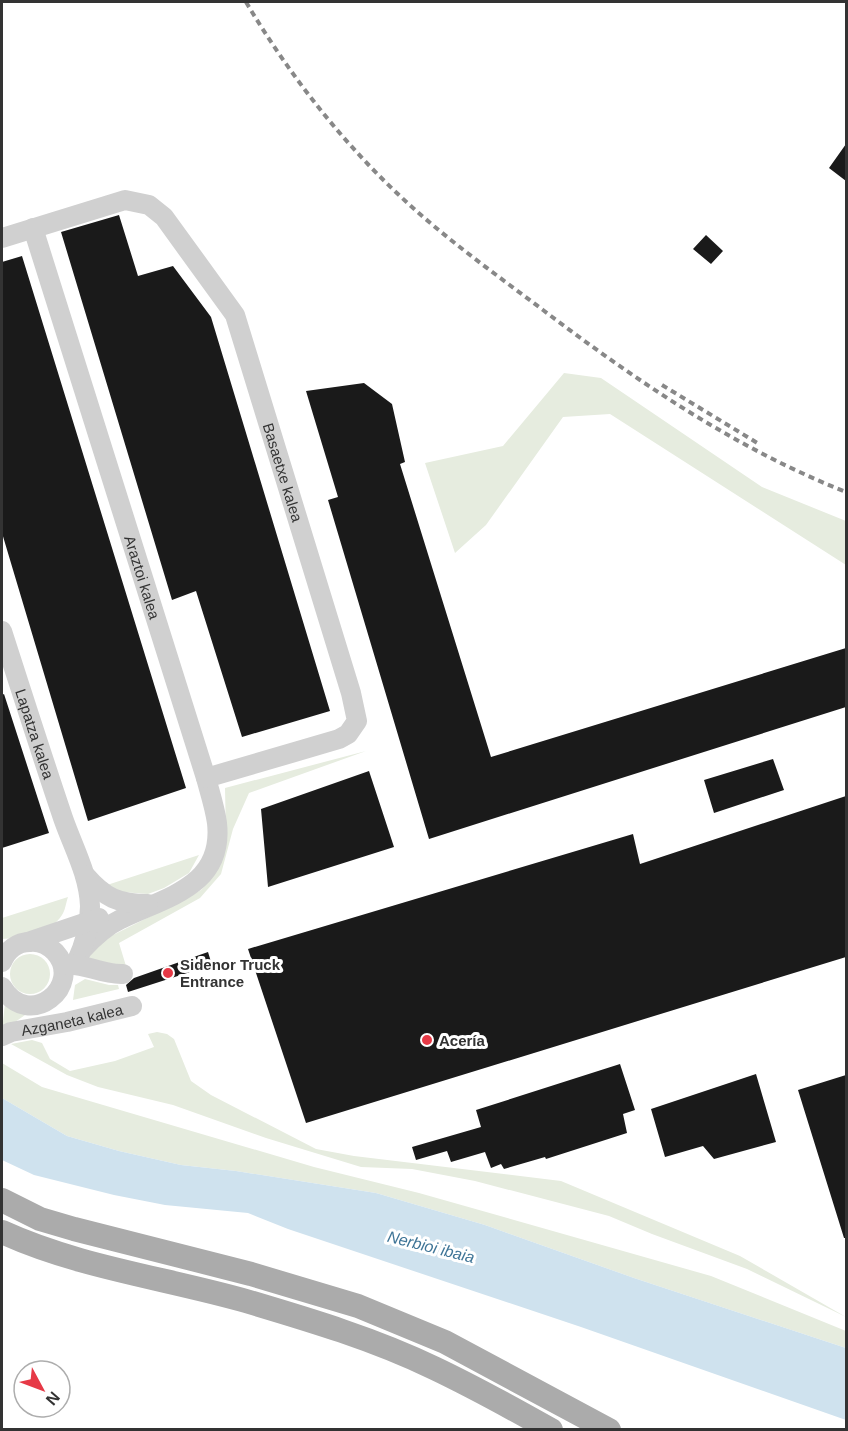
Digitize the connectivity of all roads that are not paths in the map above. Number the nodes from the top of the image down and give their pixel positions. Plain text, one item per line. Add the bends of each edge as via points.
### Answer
1 (33, 228) junction
2 (2, 238) edge
3 (2, 631) edge
4 (206, 778) junction
5 (70, 837) junction
6 (85, 875) junction
7 (157, 904) junction
8 (88, 921) junction
9 (60, 930) junction
10 (10, 950) edge
11 (73, 960) junction
12 (123, 974) dead end
13 (2, 988) edge
14 (2, 993) edge
15 (45, 1003) junction
16 (132, 1006) dead end
17 (6, 1034) edge
18 (2, 1185) edge
19 (2, 1200) edge
20 (2, 1232) edge
21 (304, 1289) junction
22 (551, 1430) edge
23 (609, 1430) edge

1 - 2 street
1 - 4 street, Araztoi kalea
1 - 4 street, Basaetxe kalea via 125,200 149,205 164,217 235,315 357,721 339,739
3 - 5 street, Lapatza kalea
4 - 7 street, Araztoi kalea via 217,822 216,850 202,876 190,887
5 - 6 street, Azganeta kalea
5 - 9 street via 79,896
6 - 7 street, Azganeta kalea via 107,895 126,904
6 - 8 street, Azganeta kalea
7 - 8 street
7 - 11 street via 110,925
8 - 9 street
8 - 11 street, Azganeta kalea
9 - 10 street
10 - 11 street via 37,942
11 - 12 street via 105,974
11 - 15 street, Azganeta kalea via 60,988
13 - 14 street, Azganeta kalea
13 - 15 street, Azganeta kalea via 16,1003
15 - 17 street, Azganeta kalea
16 - 17 street, Azganeta kalea
18 - 21 main road via 62,1211 171,1242
19 - 21 main road via 40,1219
20 - 22 main road via 66,1256 244,1300 348,1332 433,1367
21 - 23 main road via 358,1306 445,1342

